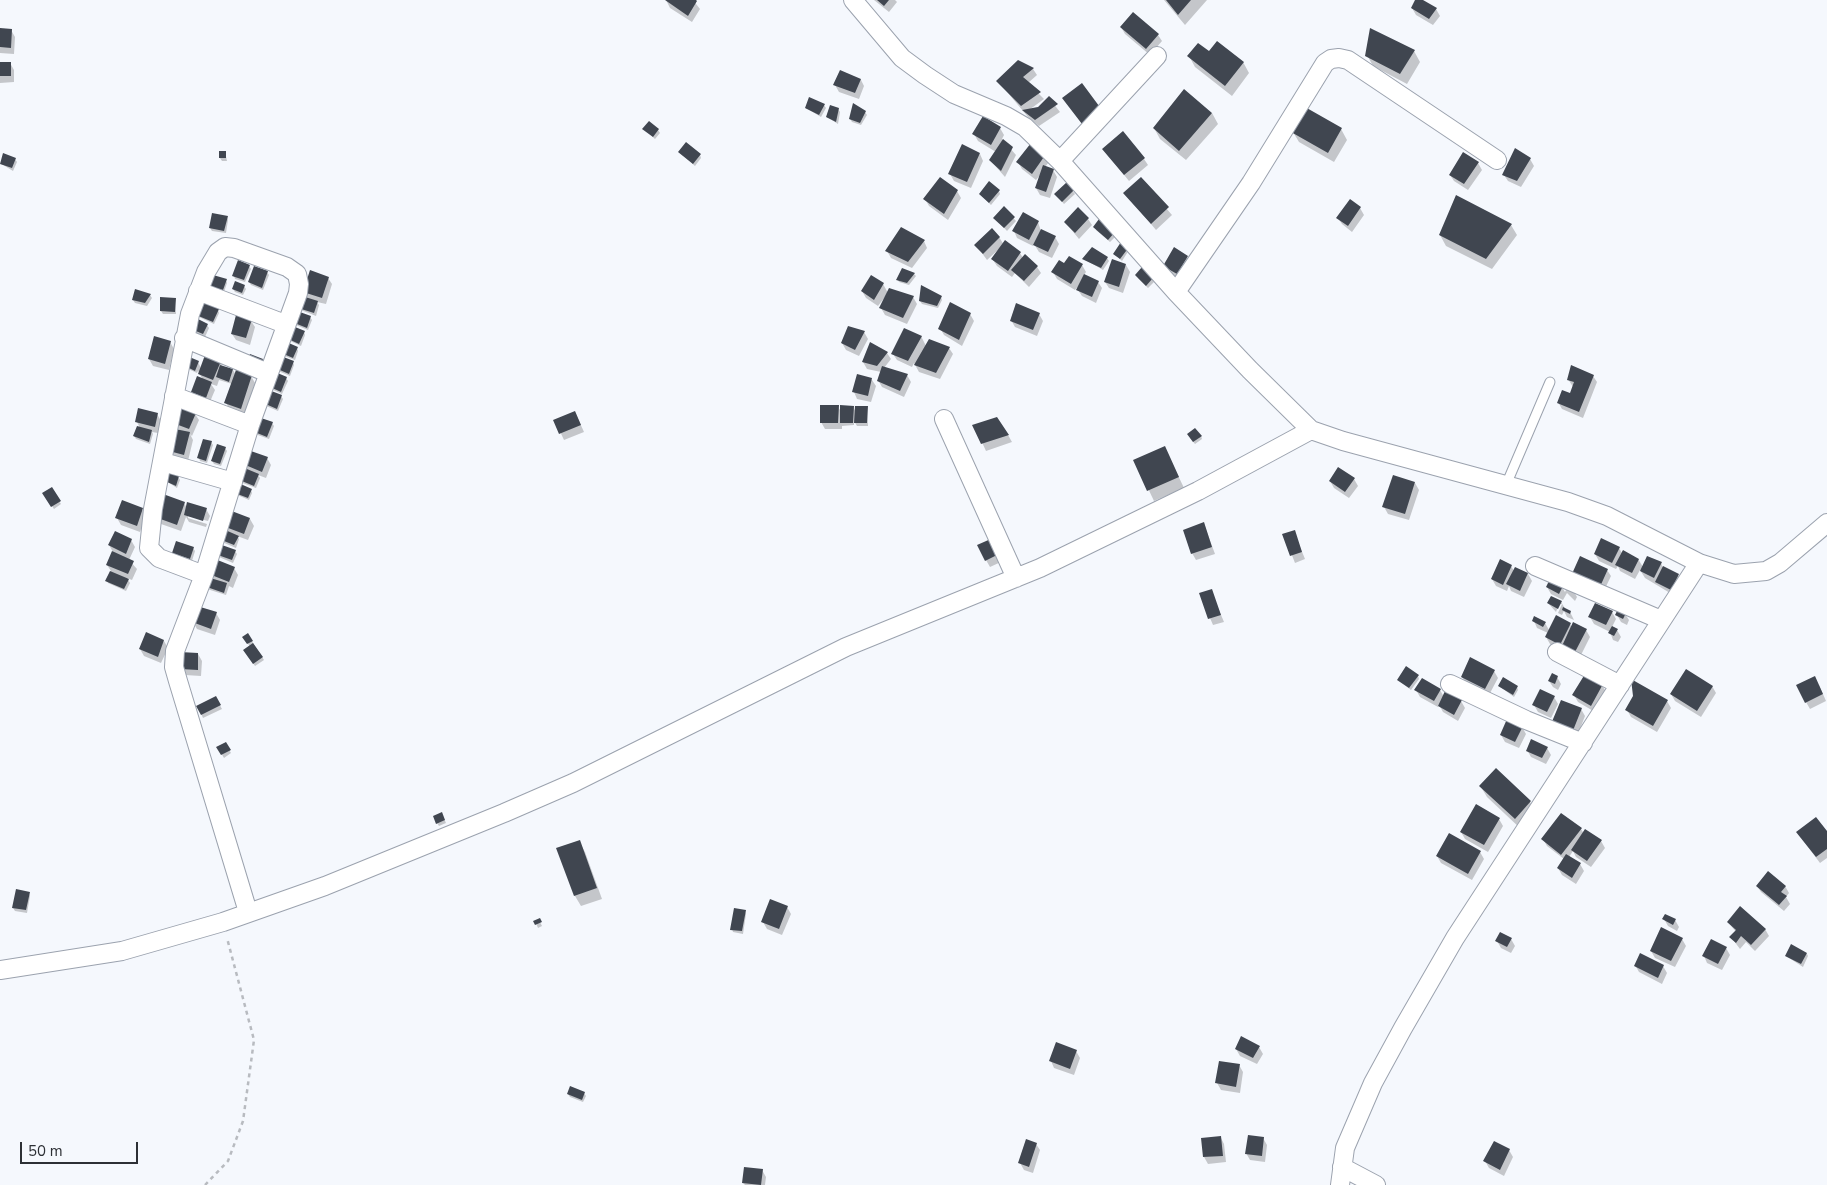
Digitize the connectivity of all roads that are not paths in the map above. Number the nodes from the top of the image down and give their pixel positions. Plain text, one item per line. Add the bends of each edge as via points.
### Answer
1 (853, 0) edge
2 (1157, 56) dead end
3 (1496, 160) dead end
4 (1060, 161) junction
5 (198, 291) junction
6 (1176, 292) junction
7 (285, 324) junction
8 (184, 338) junction
9 (268, 373) junction
10 (1550, 382) dead end
11 (174, 396) junction
12 (944, 419) dead end
13 (250, 425) junction
14 (1311, 430) junction
15 (163, 462) junction
16 (234, 482) junction
17 (1506, 485) junction
18 (1827, 523) edge
19 (1699, 563) junction
20 (1535, 566) dead end
21 (204, 575) junction
22 (1016, 578) junction
23 (1661, 620) junction
24 (1557, 652) dead end
25 (1450, 684) dead end
26 (1620, 685) junction
27 (1583, 743) junction
28 (248, 912) junction
29 (0, 970) edge
30 (1342, 1167) junction
31 (1340, 1185) edge
32 (1376, 1185) edge

1 - 4 street via 902,58 954,94 1025,127
2 - 4 street
3 - 6 street via 1348,60 1331,60 1325,63 1251,183
4 - 6 street
5 - 7 street
5 - 7 street via 218,252 225,247 287,267 297,274 299,284
5 - 8 street
6 - 14 street
7 - 9 street
8 - 9 street
8 - 11 street
9 - 13 street
10 - 17 lane
11 - 13 street
11 - 15 street
12 - 22 street
13 - 16 street
14 - 17 street
14 - 22 street via 1198,491
15 - 16 street
15 - 21 street via 149,548 159,558
16 - 21 street
17 - 19 street via 1606,516
18 - 19 street via 1780,564 1766,572 1734,574
19 - 23 street
20 - 23 street
21 - 28 street via 175,651 174,667
22 - 28 street via 846,646 573,783 325,886
23 - 26 street
24 - 26 street
25 - 27 street
26 - 27 street
27 - 30 street via 1455,938 1402,1028 1373,1083 1345,1148
28 - 29 street via 122,950
30 - 31 street
30 - 32 street

